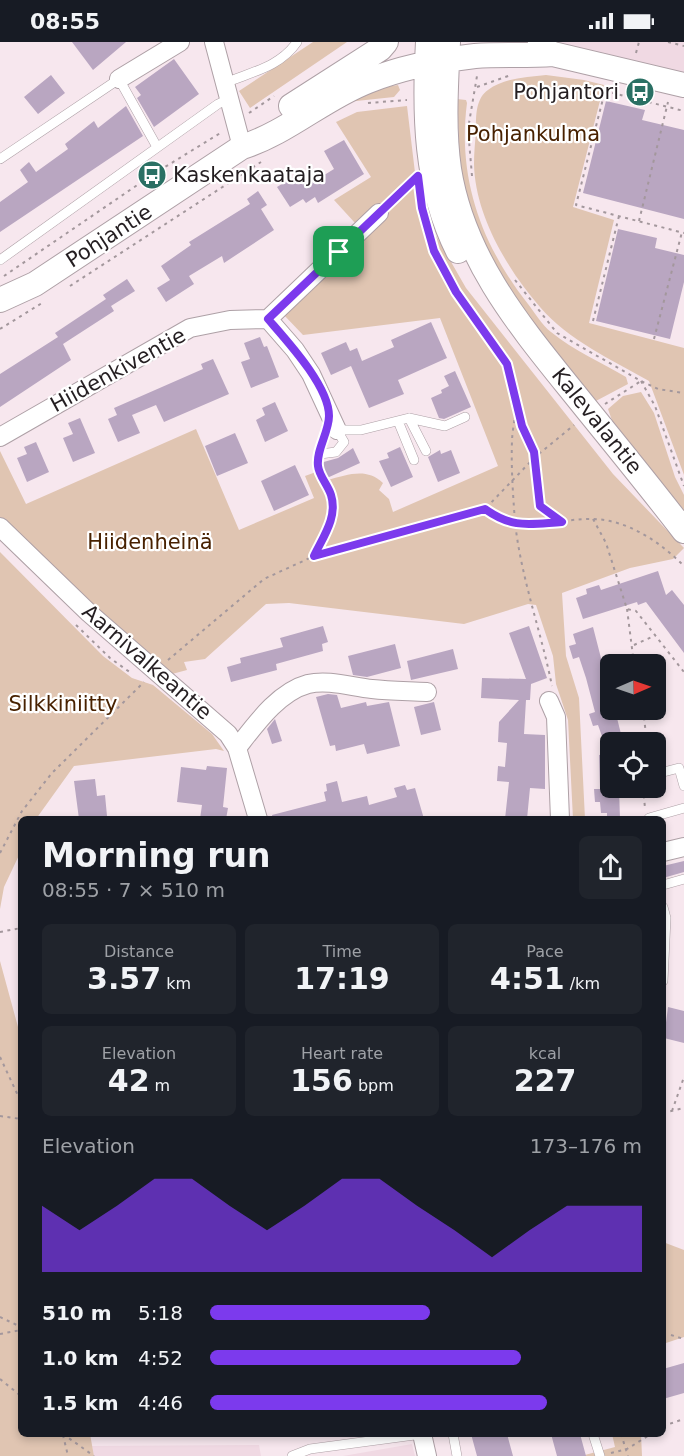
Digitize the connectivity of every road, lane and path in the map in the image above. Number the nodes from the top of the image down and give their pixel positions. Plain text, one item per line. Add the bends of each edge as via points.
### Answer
1 (180, 42) edge
2 (214, 42) edge
3 (297, 42) edge
4 (505, 42) edge
5 (639, 42) edge
6 (668, 42) edge
7 (383, 45) edge
8 (684, 46) edge
9 (435, 49) edge
10 (636, 53) dead end
11 (553, 54) junction
12 (477, 76) dead end
13 (119, 80) junction
14 (606, 84) dead end
15 (227, 91) junction
16 (605, 91) junction
17 (280, 92) dead end
18 (676, 92) edge
19 (409, 100) dead end
20 (364, 103) dead end
21 (667, 106) junction
22 (684, 111) edge
23 (235, 122) junction
24 (157, 147) junction
25 (242, 147) junction
26 (0, 159) edge
27 (264, 160) dead end
28 (472, 176) dead end
29 (418, 188) dead end
30 (380, 213) joint
31 (619, 216) junction
32 (639, 221) junction
33 (683, 232) edge
34 (431, 240) dead end
35 (0, 260) edge
36 (512, 276) dead end
37 (0, 279) edge
38 (69, 286) dead end
39 (42, 291) junction
40 (0, 300) edge
41 (0, 319) edge
42 (268, 319) junction
43 (593, 321) dead end
44 (0, 329) edge
45 (654, 339) dead end
46 (641, 381) junction
47 (684, 393) edge
48 (516, 404) junction
49 (598, 408) dead end
50 (329, 413) junction
51 (465, 417) dead end
52 (409, 418) junction
53 (582, 419) dead end
54 (398, 421) junction
55 (337, 430) junction
56 (0, 437) edge
57 (426, 451) dead end
58 (320, 454) junction
59 (534, 458) junction
60 (414, 460) dead end
61 (512, 481) junction
62 (684, 486) edge
63 (485, 509) junction
64 (593, 519) junction
65 (562, 522) junction
66 (515, 525) junction
67 (0, 527) edge
68 (684, 531) edge
69 (314, 556) junction
70 (684, 566) edge
71 (627, 609) junction
72 (656, 635) junction
73 (633, 646) junction
74 (633, 654) edge
75 (684, 672) edge
76 (151, 679) junction
77 (427, 692) dead end
78 (549, 701) joint
79 (237, 748) junction
80 (666, 771) edge
81 (684, 786) edge
82 (644, 798) edge
83 (684, 808) edge
84 (19, 816) edge
85 (257, 816) edge
86 (560, 816) edge
87 (648, 816) edge
88 (656, 816) edge
89 (18, 819) edge
90 (684, 847) edge
91 (666, 851) edge
92 (0, 853) edge
93 (684, 879) edge
94 (666, 884) edge
95 (18, 929) edge
96 (0, 932) edge
97 (0, 1057) edge
98 (684, 1077) edge
99 (18, 1096) edge
100 (684, 1108) edge
101 (672, 1111) junction
102 (666, 1112) edge
103 (0, 1116) edge
104 (18, 1119) edge
105 (0, 1317) edge
106 (18, 1326) edge
107 (18, 1329) edge
108 (0, 1334) edge
109 (671, 1335) dead end
110 (684, 1339) edge
111 (0, 1378) edge
112 (18, 1393) edge
113 (684, 1419) edge
114 (666, 1425) edge
115 (64, 1437) edge
116 (67, 1437) edge
117 (400, 1437) edge
118 (423, 1437) edge
119 (454, 1437) edge
120 (595, 1437) edge
121 (622, 1437) edge
122 (646, 1437) edge
123 (627, 1449) junction
124 (604, 1455) edge
125 (68, 1456) edge
126 (94, 1456) edge
127 (292, 1456) edge
128 (427, 1456) edge
129 (457, 1456) edge
130 (628, 1456) edge

1 - 13 street
2 - 15 street
3 - 15 lane via 291,51
4 - 11 main road via 540,47
5 - 10 path
6 - 8 path
7 - 9 main road, Pohjantie
7 - 25 main road, Pohjantie via 252,131
9 - 11 main road via 476,56
9 - 25 main road, Pohjantie
9 - 68 main road, Kalevalantie via 426,133 443,217 463,259
11 - 18 main road
12 - 28 path via 468,129
13 - 24 lane
13 - 26 lane
14 - 16 path
15 - 23 street
15 - 24 lane via 218,104
16 - 21 path
16 - 31 path via 576,205
17 - 23 path
18 - 21 path
19 - 20 path
21 - 22 path
21 - 32 path
23 - 25 street
23 - 37 path
24 - 35 lane
25 - 39 main road, Pohjantie
27 - 38 path
29 - 30 path via 418,176
30 - 42 street
31 - 32 path
31 - 43 path
32 - 33 path
33 - 45 path
34 - 48 path via 456,292 507,364
36 - 46 path via 557,333
39 - 40 main road, Pohjantie
39 - 41 main road, Pohjantie
39 - 44 path
42 - 50 street via 306,366
42 - 56 street, Hiidenkiventie via 230,320 190,328
46 - 47 path
46 - 49 path
46 - 62 path via 655,406
48 - 59 path
48 - 61 path
50 - 55 street
50 - 58 lane
51 - 52 lane via 445,426
52 - 54 lane
52 - 57 lane
53 - 59 path
54 - 55 lane via 361,430
54 - 60 lane
55 - 58 lane via 344,442 336,452
58 - 69 path via 318,466 332,496 333,517
59 - 61 path
59 - 65 path via 540,506
61 - 63 path
61 - 66 path
63 - 66 path
63 - 69 path
64 - 65 path
64 - 70 path via 650,537
64 - 71 path via 606,543
65 - 66 path
66 - 78 path via 552,687
67 - 76 street, Aarnivalkeantie
69 - 76 path via 264,579
71 - 72 path via 636,611
71 - 73 path
72 - 73 path
72 - 75 path
73 - 74 path
76 - 79 street, Aarnivalkeantie via 217,722
76 - 84 path via 52,773
77 - 79 street via 307,684 259,719
78 - 86 street via 556,717
79 - 85 street, Aarnivalkeantie
80 - 81 lane via 679,768
82 - 87 path
83 - 88 lane
89 - 92 path
90 - 91 street
93 - 94 lane
95 - 96 path
97 - 99 path
98 - 101 path
100 - 101 path
101 - 102 path
103 - 104 path
105 - 106 path
107 - 108 path
109 - 110 path
111 - 112 path
113 - 114 path
115 - 125 path
116 - 126 path
117 - 127 lane via 310,1449
118 - 128 street
119 - 129 lane
120 - 124 lane
121 - 123 path
122 - 123 path
123 - 124 path
123 - 130 path

